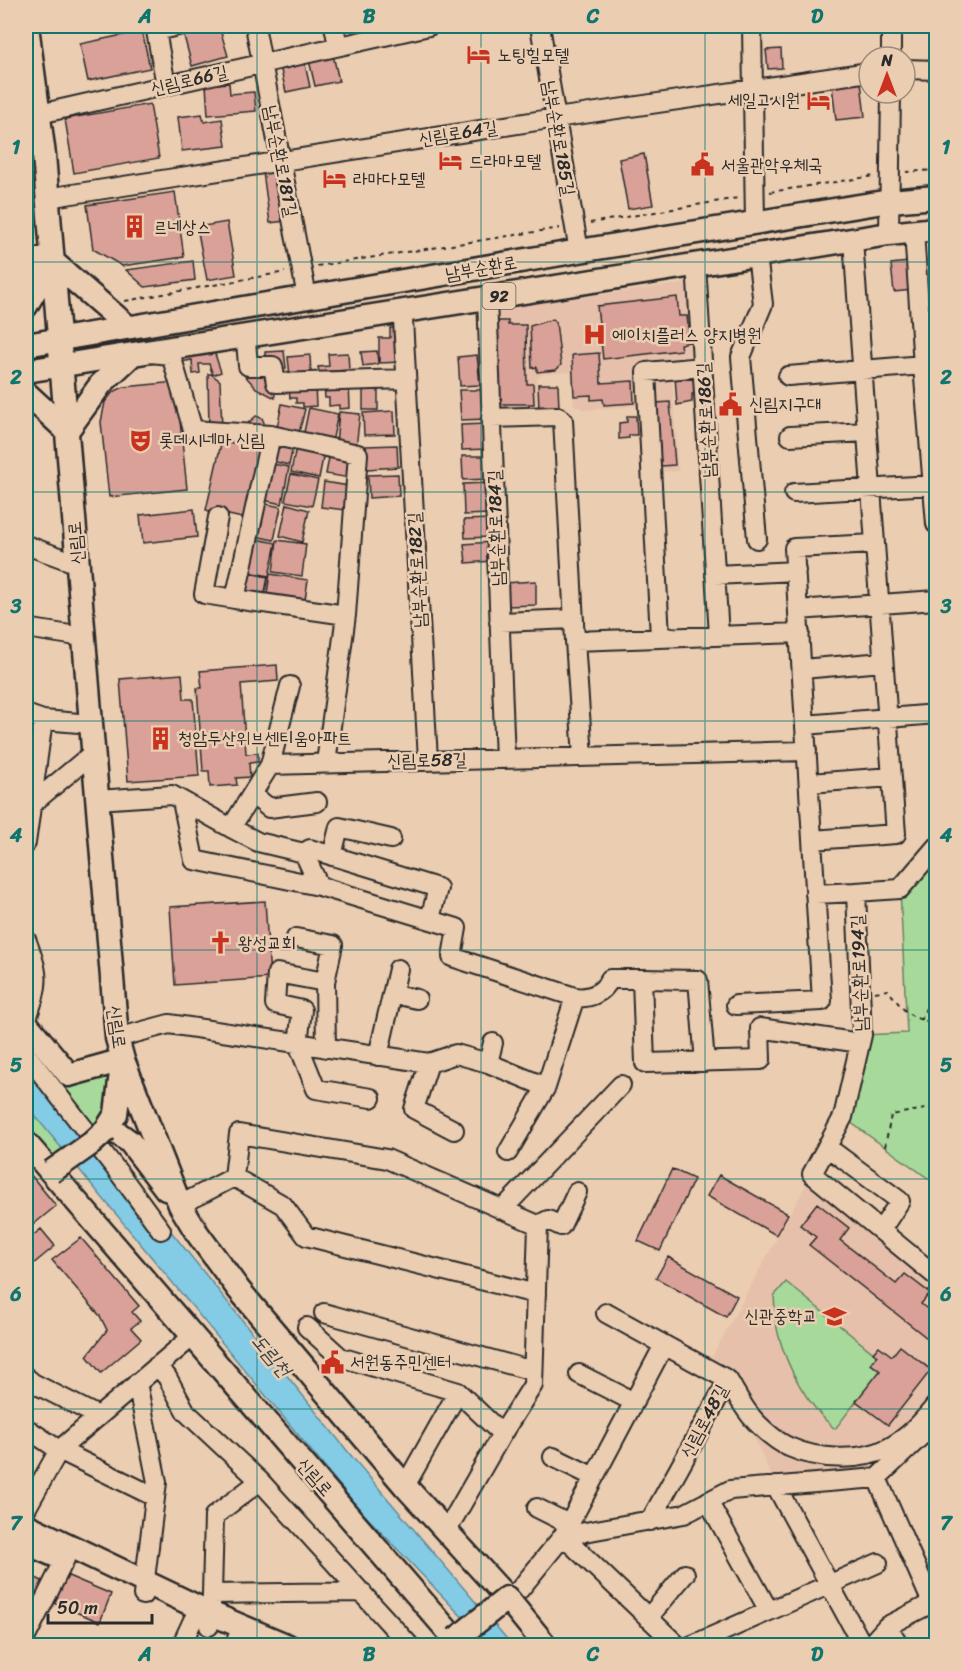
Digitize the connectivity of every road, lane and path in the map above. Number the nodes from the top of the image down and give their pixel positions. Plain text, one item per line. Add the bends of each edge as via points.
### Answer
1 (27, 26) edge
2 (178, 26) edge
3 (255, 26) edge
4 (334, 26) edge
5 (429, 26) edge
6 (540, 26) edge
7 (752, 26) edge
8 (891, 26) edge
9 (156, 28) edge
10 (891, 45) edge
11 (339, 46) junction
12 (262, 63) junction
13 (917, 69) edge
14 (936, 70) edge
15 (857, 74) edge
16 (166, 85) junction
17 (753, 90) junction
18 (891, 105) edge
19 (33, 115) edge
20 (556, 118) junction
21 (281, 162) junction
22 (936, 170) edge
23 (890, 173) junction
24 (755, 195) junction
25 (936, 197) edge
26 (47, 198) junction
27 (890, 201) junction
28 (755, 223) junction
29 (574, 226) junction
30 (925, 230) edge
31 (889, 234) junction
32 (853, 240) junction
33 (579, 251) junction
34 (757, 255) junction
35 (26, 258) edge
36 (52, 258) junction
37 (696, 264) junction
38 (302, 269) junction
39 (308, 297) junction
40 (487, 298) junction
41 (122, 302) dead end
42 (26, 306) edge
43 (407, 315) junction
44 (128, 327) junction
45 (59, 340) junction
46 (246, 340) junction
47 (26, 345) edge
48 (145, 354) junction
49 (930, 365) edge
50 (61, 366) junction
51 (703, 367) junction
52 (26, 371) edge
53 (862, 371) junction
54 (788, 376) dead end
55 (406, 379) junction
56 (26, 393) edge
57 (491, 418) junction
58 (67, 431) junction
59 (867, 432) junction
60 (271, 435) junction
61 (790, 436) dead end
62 (871, 488) junction
63 (794, 493) dead end
64 (935, 496) edge
65 (218, 517) dead end
66 (936, 524) edge
67 (757, 540) dead end
68 (26, 544) edge
69 (875, 544) junction
70 (78, 564) junction
71 (796, 571) junction
72 (715, 575) junction
73 (235, 599) junction
74 (936, 600) edge
75 (879, 604) junction
76 (798, 610) junction
77 (346, 615) junction
78 (573, 619) junction
79 (499, 622) junction
80 (26, 628) edge
81 (800, 633) junction
82 (718, 636) junction
83 (83, 637) junction
84 (660, 637) junction
85 (575, 641) junction
86 (884, 662) junction
87 (802, 669) junction
88 (290, 687) dead end
89 (26, 714) edge
90 (936, 714) edge
91 (888, 718) junction
92 (43, 720) junction
93 (91, 724) junction
94 (805, 724) junction
95 (807, 751) junction
96 (93, 753) junction
97 (583, 757) junction
98 (505, 759) junction
99 (428, 760) junction
100 (326, 763) junction
101 (270, 765) junction
102 (892, 777) junction
103 (809, 783) junction
104 (252, 794) junction
105 (97, 800) junction
106 (182, 801) junction
107 (317, 802) dead end
108 (27, 805) edge
109 (231, 828) junction
110 (391, 838) dead end
111 (812, 840) junction
112 (26, 843) edge
113 (936, 847) edge
114 (304, 853) junction
115 (332, 856) junction
116 (319, 886) junction
117 (856, 892) junction
118 (815, 894) junction
119 (430, 919) junction
120 (296, 938) dead end
121 (26, 939) edge
122 (398, 969) dead end
123 (642, 979) junction
124 (325, 982) junction
125 (936, 984) edge
126 (861, 993) junction
127 (393, 994) junction
128 (575, 997) junction
129 (417, 999) dead end
130 (736, 1005) dead end
131 (921, 1021) junction
132 (26, 1023) edge
133 (936, 1023) edge
134 (117, 1038) junction
135 (493, 1043) dead end
136 (860, 1043) junction
137 (298, 1044) junction
138 (326, 1048) junction
139 (26, 1054) edge
140 (378, 1056) junction
141 (123, 1060) junction
142 (705, 1062) junction
143 (429, 1063) junction
144 (488, 1063) junction
145 (621, 1085) dead end
146 (546, 1087) junction
147 (371, 1098) dead end
148 (936, 1107) edge
149 (105, 1130) junction
150 (454, 1130) dead end
151 (26, 1143) edge
152 (827, 1147) junction
153 (885, 1147) dead end
154 (508, 1152) dead end
155 (51, 1172) junction
156 (234, 1177) junction
157 (577, 1192) dead end
158 (180, 1205) junction
159 (502, 1210) junction
160 (538, 1225) junction
161 (161, 1230) dead end
162 (881, 1230) junction
163 (936, 1276) edge
164 (536, 1294) junction
165 (324, 1313) dead end
166 (606, 1313) dead end
167 (307, 1327) dead end
168 (193, 1336) junction
169 (664, 1345) junction
170 (157, 1366) junction
171 (533, 1371) junction
172 (579, 1374) dead end
173 (26, 1377) edge
174 (728, 1380) junction
175 (137, 1383) junction
176 (458, 1392) junction
177 (634, 1402) junction
178 (936, 1405) edge
179 (98, 1416) junction
180 (26, 1428) edge
181 (934, 1432) edge
182 (502, 1434) junction
183 (59, 1450) junction
184 (553, 1457) dead end
185 (594, 1477) junction
186 (877, 1478) junction
187 (260, 1481) junction
188 (405, 1485) junction
189 (776, 1486) junction
190 (155, 1497) junction
191 (708, 1501) junction
192 (537, 1508) dead end
193 (26, 1509) edge
194 (650, 1521) junction
195 (26, 1525) edge
196 (447, 1530) junction
197 (566, 1530) junction
198 (26, 1544) edge
199 (65, 1559) junction
200 (878, 1563) dead end
201 (685, 1574) dead end
202 (830, 1584) junction
203 (144, 1589) junction
204 (362, 1592) junction
205 (507, 1598) junction
206 (934, 1602) edge
207 (769, 1611) junction
208 (206, 1613) junction
209 (648, 1618) junction
210 (887, 1626) junction
211 (26, 1637) edge
212 (242, 1639) edge
213 (455, 1643) edge
214 (181, 1646) edge
215 (288, 1646) edge
216 (410, 1646) edge
217 (546, 1646) edge
218 (678, 1646) edge
219 (690, 1646) edge
220 (863, 1646) edge
221 (869, 1646) edge
222 (900, 1646) edge

1 - 19 main road, 신림로
2 - 9 street
3 - 12 street, 남부순환로181길
4 - 11 street
5 - 11 street, 신림로66길
6 - 20 street, 남부순환로185길
7 - 17 street
8 - 10 street
9 - 16 street
11 - 12 street, 신림로66길
12 - 16 street, 신림로66길
12 - 21 street, 남부순환로181길
13 - 14 street
15 - 17 street, 신림로64길
16 - 19 street, 신림로66길
17 - 20 street, 신림로64길
17 - 24 street
18 - 23 street
19 - 26 main road, 신림로
20 - 21 street, 신림로64길
20 - 29 street, 남부순환로185길
21 - 26 street, 신림로64길
21 - 38 street, 남부순환로181길
22 - 23 path
23 - 24 path
23 - 27 street
24 - 28 street
24 - 29 path
25 - 27 main road, 남부순환로 / 92
26 - 36 main road, 신림로
27 - 28 main road, 남부순환로 / 92
27 - 31 street
28 - 33 main road, 남부순환로 / 92
29 - 33 street, 남부순환로185길
29 - 38 path
30 - 31 main road, 남부순환로 / 92
30 - 49 street
31 - 32 main road, 남부순환로 / 92
32 - 34 main road, 남부순환로 / 92
32 - 53 street
33 - 39 main road, 남부순환로 / 92
34 - 37 main road, 남부순환로 / 92
34 - 67 street via 763,304 741,357
35 - 36 street
36 - 42 main road
36 - 44 main road
36 - 45 main road, 신림로
37 - 40 main road, 남부순환로 / 92
37 - 51 street, 남부순환로186길
38 - 39 street, 남부순환로181길
38 - 41 path
39 - 44 main road, 남부순환로 / 92
40 - 43 main road, 남부순환로 / 92
40 - 57 street, 남부순환로184길
43 - 46 street, 남부순환로
43 - 48 main road, 남부순환로 / 92
43 - 55 street, 남부순환로182길
44 - 45 main road, 남부순환로 / 92
45 - 47 main road, 남부순환로 / 92
45 - 50 main road, 신림로
46 - 48 street, 남부순환로
46 - 55 street via 248,366 273,366 276,383
48 - 50 main road, 남부순환로 / 92
48 - 58 main road via 101,384
48 - 60 street via 171,355 193,430
49 - 53 street
49 - 64 street
50 - 52 main road, 남부순환로 / 92
50 - 58 main road, 신림로
51 - 72 street, 남부순환로186길
51 - 84 street via 646,372
53 - 54 street
53 - 59 street
55 - 99 street, 남부순환로182길
56 - 58 main road
57 - 78 street via 557,416 563,420
57 - 79 street, 남부순환로184길
58 - 70 main road, 신림로
59 - 61 street
59 - 62 street
60 - 73 street
60 - 77 street via 358,454
62 - 63 street
62 - 64 street
62 - 69 street
64 - 66 street
65 - 73 street via 204,594
68 - 70 street
69 - 71 street via 794,548
69 - 75 street
70 - 83 main road, 신림로
71 - 72 street
71 - 76 street
72 - 82 street, 남부순환로186길
73 - 77 street
74 - 75 street
75 - 76 street
75 - 86 street
76 - 81 street
77 - 100 street
78 - 79 street
78 - 85 street
79 - 98 street, 남부순환로184길
80 - 83 street
81 - 82 street
81 - 87 street
82 - 84 street
83 - 93 main road, 신림로
84 - 85 street
85 - 97 street
86 - 87 street
86 - 91 street
87 - 94 street
88 - 101 street
89 - 92 street
90 - 91 street
91 - 94 street
91 - 102 street
92 - 93 street
92 - 108 street
93 - 96 main road, 신림로
94 - 95 street
95 - 97 street, 신림로58길
95 - 103 street
96 - 105 main road, 신림로
96 - 108 street
97 - 98 street, 신림로58길
98 - 99 street, 신림로58길
99 - 100 street, 신림로58길
100 - 101 street, 신림로58길
101 - 104 street
102 - 103 street
102 - 111 street via 896,834
103 - 111 street
104 - 107 street via 269,808
104 - 109 street
105 - 106 street via 172,795
105 - 134 main road, 신림로
106 - 109 street
106 - 116 street via 194,860
108 - 112 street
109 - 114 street via 258,842
110 - 115 street via 339,827
111 - 118 street
113 - 117 street, 남부순환로194길 via 900,889
114 - 115 street via 310,849
114 - 116 street
115 - 119 street via 438,888
116 - 119 street
117 - 118 street
117 - 126 street, 남부순환로194길
118 - 130 street via 822,1001
119 - 128 street via 458,928 452,957
120 - 124 street via 333,945
121 - 132 street via 35,964 37,986
122 - 127 street
123 - 128 street via 610,979 599,993
123 - 142 street via 698,980
123 - 142 street via 645,1063
124 - 137 street via 277,973 275,1004 302,1010
124 - 138 street
125 - 131 path
126 - 131 path via 888,990 906,1014
126 - 136 street, 남부순환로194길
127 - 129 street
127 - 140 street
128 - 146 street
131 - 133 path
132 - 141 main road via 69,1075
134 - 137 street via 169,1024
134 - 141 main road, 신림로
135 - 144 street
136 - 142 street via 760,1028 761,1060
136 - 152 street, 남부순환로194길 via 843,1117
137 - 138 street
137 - 147 street via 316,1089
138 - 140 street
139 - 161 street
140 - 143 street
141 - 149 main road, 신림로 via 116,1114
141 - 158 main road, 신림로
143 - 144 street via 456,1054
143 - 150 street via 414,1109
144 - 146 street
145 - 159 street
146 - 154 street
148 - 153 path via 891,1116
149 - 155 main road, bridge
149 - 158 main road via 130,1142
151 - 155 main road, 신림로
152 - 162 street, 남부순환로194길 via 812,1174
152 - 162 street via 900,1201
155 - 168 main road, 신림로
156 - 158 street
156 - 159 street via 239,1134 387,1159
156 - 164 street via 283,1205 306,1236
157 - 160 street via 561,1226 548,1220
158 - 188 main road, 신림로 via 239,1290
159 - 160 street
160 - 164 street
162 - 163 street, 남부순환로194길
164 - 171 street
165 - 171 street
166 - 169 street, 신림로48길
167 - 176 street via 340,1357
168 - 170 street
168 - 213 main road, 신림로
169 - 174 street, 신림로48길
169 - 177 street
170 - 175 street
170 - 187 street via 186,1412
171 - 182 street via 533,1385
172 - 177 street
173 - 179 street
174 - 178 street via 748,1413 771,1436 806,1454 855,1457 889,1448
174 - 194 street, 신림로48길
175 - 179 street
175 - 190 street via 157,1482
176 - 182 street
176 - 188 street
177 - 185 street
179 - 183 street
180 - 183 street
181 - 186 street
182 - 196 street
183 - 190 street
183 - 193 street
184 - 185 street
185 - 197 street
186 - 189 street
186 - 206 street
187 - 204 street
187 - 208 street via 214,1516
188 - 196 main road, 신림로
189 - 191 street via 730,1490
189 - 202 street
190 - 203 street
191 - 194 street via 684,1514
191 - 207 street
192 - 197 street
194 - 197 street
195 - 203 main road
196 - 205 main road, 신림로
197 - 205 street via 520,1589
197 - 209 street
198 - 199 main road
199 - 203 main road
199 - 211 street
200 - 202 street
201 - 209 street
202 - 207 street
202 - 220 street
203 - 208 main road
204 - 208 street
204 - 216 street
205 - 213 main road, bridge
205 - 217 main road, 신림로, bridge
206 - 210 street
207 - 219 street
208 - 212 main road
208 - 214 street
209 - 218 street
210 - 221 street
210 - 222 street
212 - 215 main road

